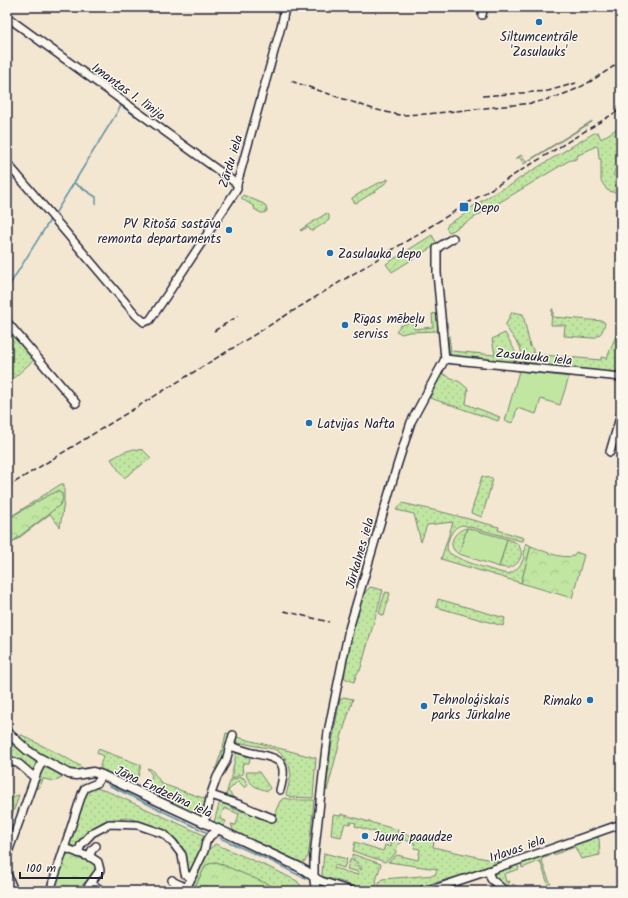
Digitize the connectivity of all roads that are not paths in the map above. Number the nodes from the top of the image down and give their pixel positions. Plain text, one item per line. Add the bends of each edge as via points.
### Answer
1 (285, 7) edge
2 (484, 7) edge
3 (482, 15) dead end
4 (7, 17) edge
5 (7, 163) edge
6 (237, 184) junction
7 (453, 238) dead end
8 (7, 322) edge
9 (445, 359) junction
10 (621, 376) edge
11 (76, 403) dead end
12 (621, 414) edge
13 (610, 452) dead end
14 (7, 732) edge
15 (233, 735) dead end
16 (230, 746) junction
17 (7, 759) edge
18 (43, 760) junction
19 (102, 775) junction
20 (35, 778) junction
21 (280, 790) dead end
22 (211, 795) junction
23 (272, 818) dead end
24 (204, 822) junction
25 (621, 824) edge
26 (216, 831) junction
27 (96, 846) dead end
28 (65, 848) junction
29 (78, 853) junction
30 (7, 856) edge
31 (89, 857) junction
32 (488, 871) junction
33 (8, 877) edge
34 (314, 877) junction
35 (191, 878) junction
36 (172, 880) dead end
37 (90, 888) edge
38 (188, 890) edge
39 (431, 890) edge
40 (7, 891) edge
41 (14, 891) edge
42 (50, 891) edge
43 (102, 891) edge
44 (316, 891) edge
45 (351, 891) edge
46 (421, 891) edge
47 (505, 891) edge

1 - 6 street, Zārdu iela
2 - 3 street
4 - 6 street, Imantas 1. līnija
5 - 6 street, Zārdu iela via 144,322 150,320 169,292 237,189
7 - 9 street via 437,248
8 - 11 street
9 - 10 street, Zasulauka iela
9 - 34 street, Jūrkalnes iela via 411,422 349,629 328,732 314,856
12 - 13 street
14 - 18 street, Jāņa Endzelīna iela
15 - 16 street
16 - 21 street via 278,760 284,772
16 - 22 street
17 - 20 street via 19,764
18 - 19 street, Jāņa Endzelīna iela via 69,774 93,772
18 - 20 street
19 - 24 street, Jāņa Endzelīna iela
19 - 28 street via 97,782 85,788
20 - 30 street
22 - 23 street
22 - 24 street
24 - 26 street, Jāņa Endzelīna iela
25 - 32 street, Irlavas iela
26 - 34 street, Jāņa Endzelīna iela via 297,866
26 - 35 street via 206,842
27 - 31 street
28 - 29 street
28 - 42 street
29 - 31 street
29 - 35 street via 81,845 92,833 109,824 138,825 164,834 182,855 185,874
31 - 37 street via 95,859 100,868
32 - 39 street, Irlavas iela
32 - 47 street via 491,879
33 - 40 street
33 - 41 street
34 - 44 street, Jūrkalnes iela
34 - 45 street
35 - 38 street
36 - 38 street
37 - 43 street
39 - 46 street, Irlavas iela

